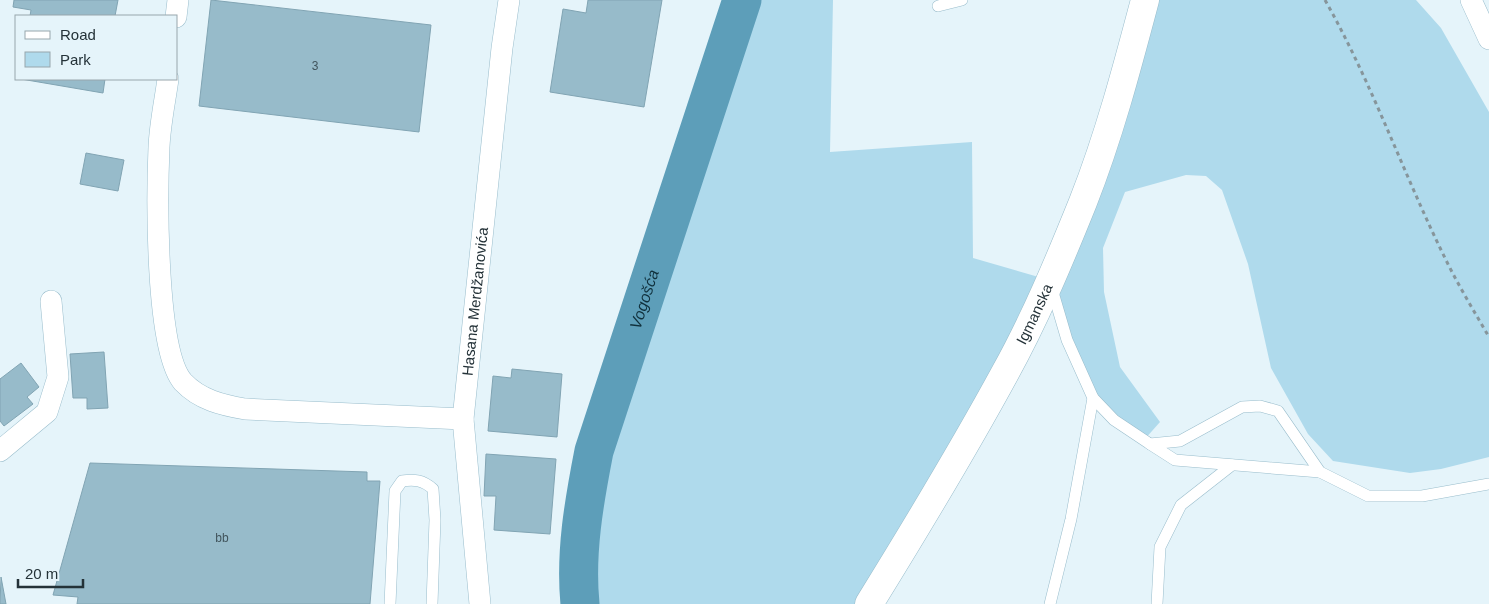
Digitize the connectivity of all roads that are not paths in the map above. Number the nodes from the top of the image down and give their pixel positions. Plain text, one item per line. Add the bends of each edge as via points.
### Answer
1 (178, 0) edge
2 (509, 0) edge
3 (962, 0) edge
4 (1146, 0) edge
5 (1471, 0) edge
6 (938, 6) dead end
7 (176, 15) edge
8 (1489, 40) edge
9 (168, 80) edge
10 (1049, 280) junction
11 (51, 301) dead end
12 (1093, 398) junction
13 (463, 419) junction
14 (1150, 444) junction
15 (0, 452) edge
16 (1232, 465) junction
17 (1320, 472) junction
18 (1489, 484) edge
19 (390, 604) edge
20 (432, 604) edge
21 (480, 604) edge
22 (869, 604) edge
23 (1050, 604) edge
24 (1157, 604) edge

1 - 7 street
2 - 13 street, Hasana Merdžanovića
3 - 6 lane
4 - 10 main road, Igmanska via 1083,200
5 - 8 street
9 - 13 street via 159,146 159,254 171,362 183,382 200,396 222,405 245,409
10 - 12 lane via 1067,340
10 - 22 main road, Igmanska via 1006,372
11 - 15 street via 58,376 47,412
12 - 14 lane via 1114,420
12 - 23 lane via 1071,518
13 - 21 street, Hasana Merdžanovića
14 - 16 lane via 1175,460
14 - 17 lane via 1180,441 1242,407 1260,406 1278,411
16 - 17 lane
16 - 24 lane via 1181,505 1160,548
17 - 18 lane via 1368,496 1422,496
19 - 20 lane via 395,491 402,481 413,480 426,482 433,489

